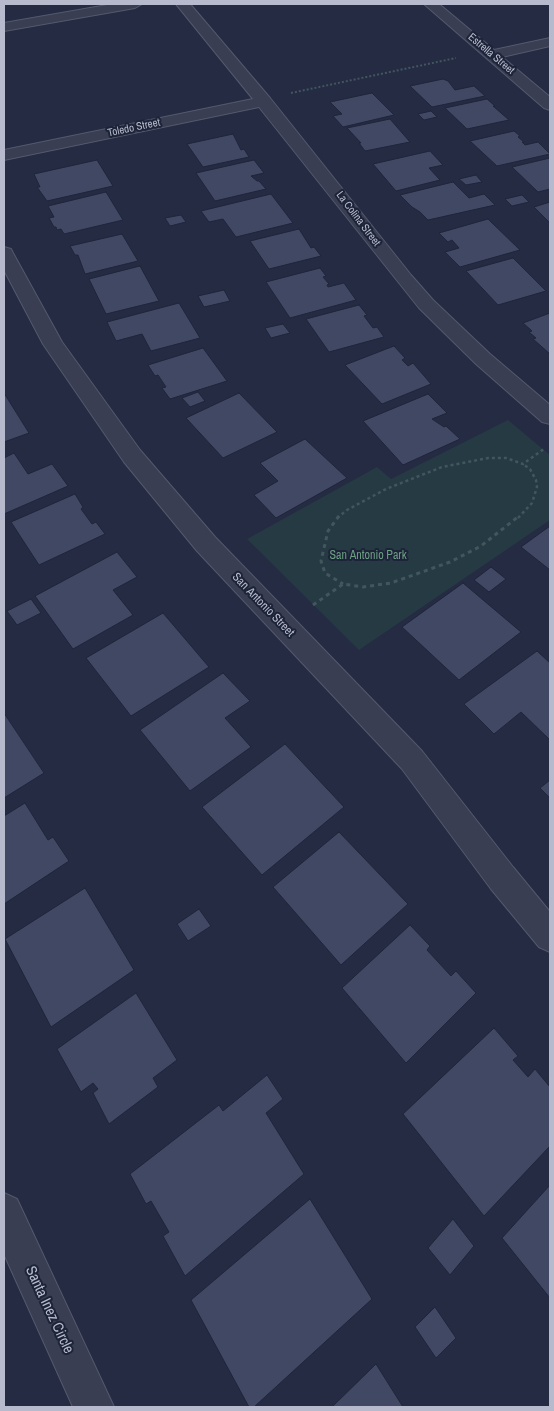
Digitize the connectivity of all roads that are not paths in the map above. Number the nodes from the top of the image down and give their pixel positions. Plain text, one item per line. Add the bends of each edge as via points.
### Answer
1 (135, 4) edge
2 (183, 4) edge
3 (431, 4) edge
4 (4, 27) edge
5 (550, 42) edge
6 (492, 55) junction
7 (264, 101) junction
8 (550, 105) edge
9 (4, 155) edge
10 (4, 253) edge
11 (550, 417) edge
12 (550, 936) edge
13 (4, 1212) edge
14 (94, 1407) edge

1 - 4 street
2 - 7 street, La Colina Street
3 - 6 street, Estrella Street
5 - 6 street
6 - 8 street, Estrella Street
7 - 9 street, Toledo Street
7 - 11 street, La Colina Street via 426,304
10 - 12 street, San Antonio Street via 53,344 132,456 206,544 412,760
13 - 14 street, Santa Inez Circle

